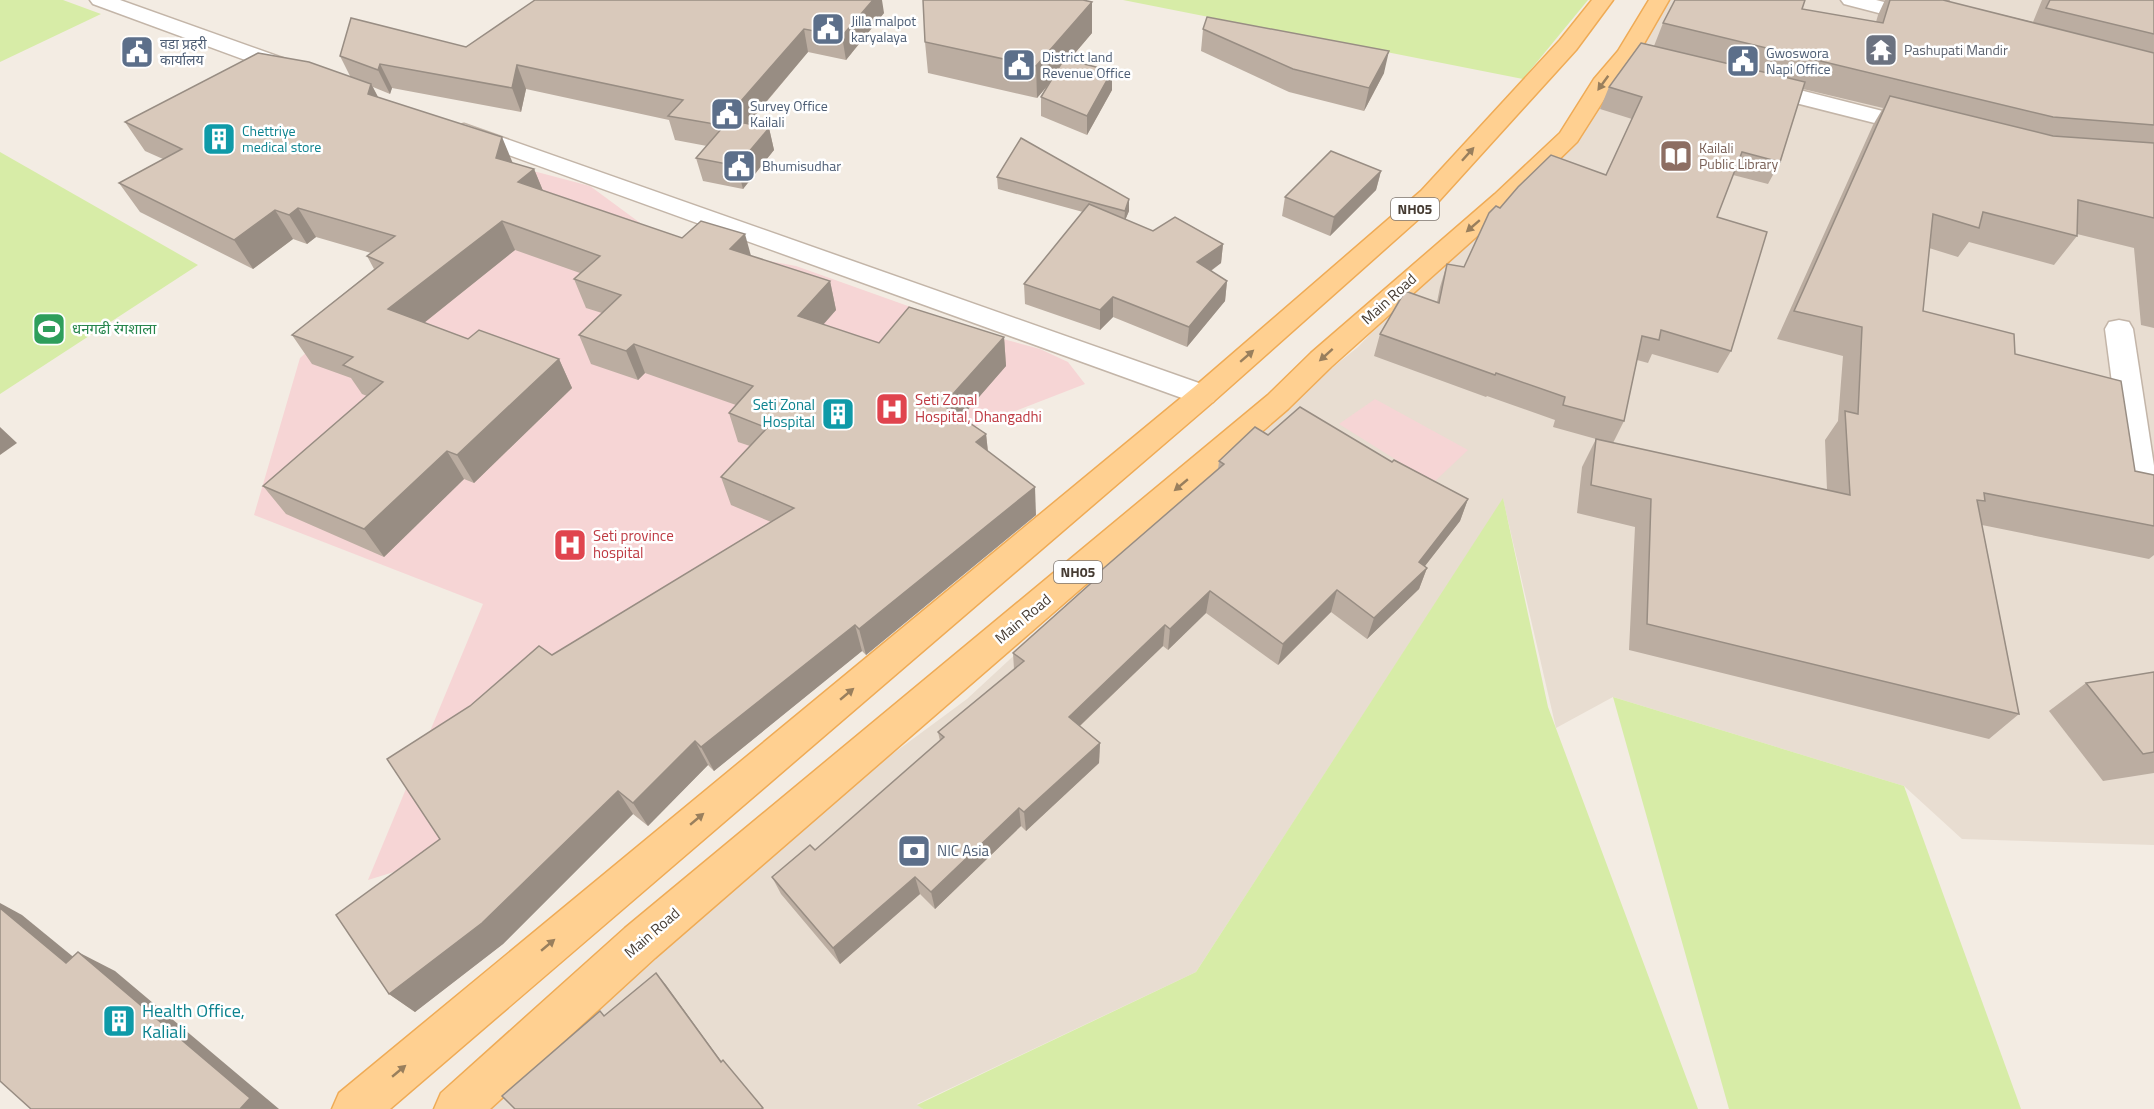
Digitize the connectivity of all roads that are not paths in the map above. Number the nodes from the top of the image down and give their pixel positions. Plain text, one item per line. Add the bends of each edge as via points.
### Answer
1 (100, 0) edge
2 (1603, 0) edge
3 (1659, 0) edge
4 (1851, 0) edge
5 (1941, 23) edge
6 (322, 80) edge
7 (1733, 80) edge
8 (444, 123) edge
9 (1940, 132) edge
10 (2119, 328) dead end
11 (1203, 395) junction
12 (2154, 516) edge
13 (355, 1109) edge
14 (457, 1109) edge

1 - 6 street
11 -> 2 main road, NH05 via 1430,196 1568,45
3 -> 14 main road, Main Road / NH05 via 1637,56 1602,84 1569,137 1504,199 1278,402 640,943
4 - 5 street
7 - 9 street
8 - 11 street
10 - 12 street via 2144,505
13 -> 11 main road, NH05

